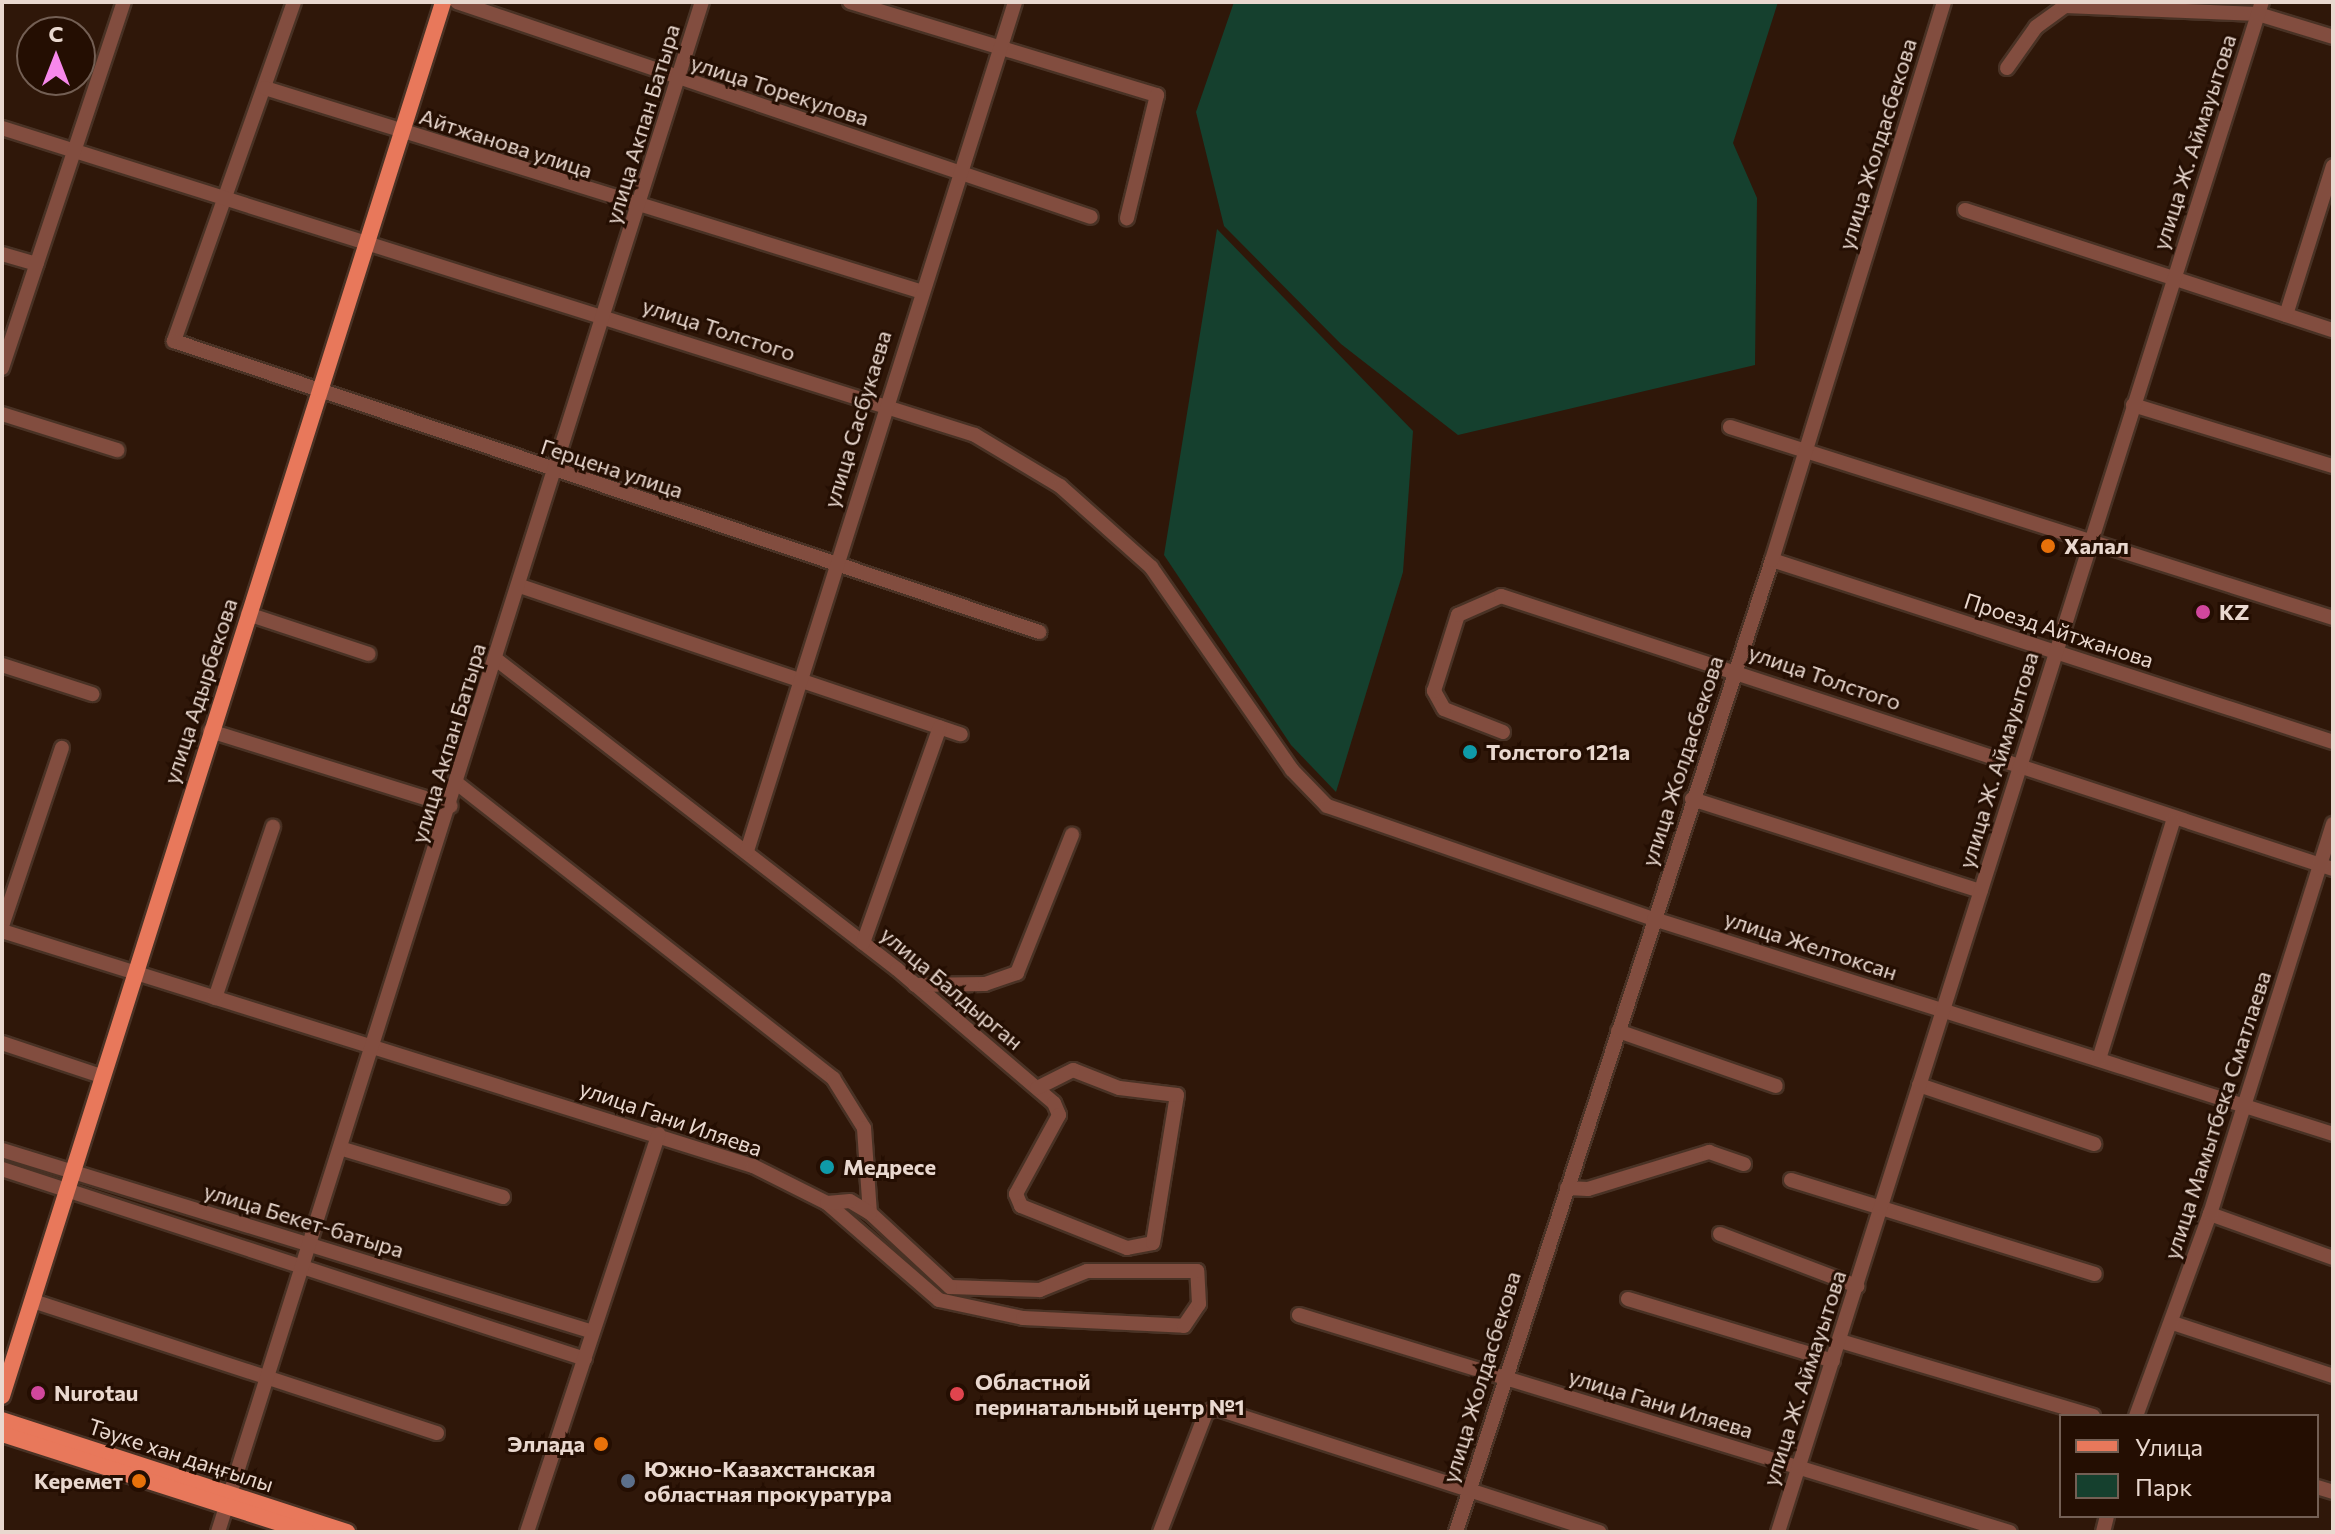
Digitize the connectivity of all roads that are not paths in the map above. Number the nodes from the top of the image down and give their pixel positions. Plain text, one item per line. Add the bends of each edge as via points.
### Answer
1 (124, 2) edge
2 (294, 2) edge
3 (443, 2) edge
4 (457, 2) edge
5 (702, 2) edge
6 (850, 2) edge
7 (1015, 2) edge
8 (1944, 2) edge
9 (2260, 8) edge
10 (2333, 37) edge
11 (1000, 48) junction
12 (2007, 68) dead end
13 (679, 81) junction
14 (265, 88) junction
15 (2, 128) edge
16 (403, 132) junction
17 (75, 151) junction
18 (2333, 166) edge
19 (958, 170) junction
20 (2330, 186) edge
21 (225, 197) junction
22 (639, 209) junction
23 (1965, 210) dead end
24 (1091, 217) dead end
25 (1127, 218) dead end
26 (369, 241) junction
27 (2, 254) edge
28 (37, 264) junction
29 (2173, 280) junction
30 (919, 291) junction
31 (2286, 315) junction
32 (605, 316) junction
33 (2333, 330) edge
34 (2, 368) edge
35 (320, 393) junction
36 (882, 405) junction
37 (2133, 405) junction
38 (2, 414) edge
39 (1730, 427) dead end
40 (1808, 446) junction
41 (117, 450) dead end
42 (2333, 466) edge
43 (556, 473) junction
44 (2091, 538) junction
45 (1772, 560) junction
46 (837, 566) junction
47 (520, 586) junction
48 (248, 614) junction
49 (2333, 618) edge
50 (1039, 632) dead end
51 (2056, 652) junction
52 (369, 654) dead end
53 (497, 660) junction
54 (2, 665) edge
55 (1734, 668) junction
56 (800, 683) junction
57 (92, 694) dead end
58 (940, 727) junction
59 (210, 731) junction
60 (1503, 732) dead end
61 (961, 734) dead end
62 (2333, 742) edge
63 (62, 748) dead end
64 (2019, 768) junction
65 (1292, 770) joint
66 (458, 784) junction
67 (1692, 799) junction
68 (451, 806) junction
69 (2173, 821) junction
70 (2333, 824) edge
71 (273, 827) dead end
72 (1072, 835) dead end
73 (747, 851) junction
74 (2327, 867) edge
75 (1981, 891) junction
76 (1654, 919) junction
77 (2, 928) edge
78 (863, 943) junction
79 (132, 972) junction
80 (915, 985) junction
81 (215, 998) junction
82 (1943, 1010) junction
83 (1618, 1031) junction
84 (2, 1043) edge
85 (375, 1048) junction
86 (2099, 1059) junction
87 (101, 1076) junction
88 (1919, 1085) junction
89 (1776, 1086) dead end
90 (1037, 1088) junction
91 (2242, 1105) junction
92 (659, 1134) junction
93 (2333, 1134) edge
94 (2094, 1144) dead end
95 (343, 1149) junction
96 (2, 1150) edge
97 (1744, 1164) dead end
98 (2, 1169) edge
99 (71, 1171) junction
100 (1791, 1180) dead end
101 (1567, 1188) junction
102 (65, 1189) junction
103 (503, 1197) dead end
104 (827, 1203) junction
105 (1881, 1208) junction
106 (2210, 1214) junction
107 (872, 1216) junction
108 (1720, 1234) dead end
109 (312, 1246) junction
110 (2333, 1258) edge
111 (304, 1268) junction
112 (2095, 1274) dead end
113 (1857, 1286) junction
114 (1628, 1299) dead end
115 (33, 1301) junction
116 (1299, 1315) dead end
117 (2173, 1323) junction
118 (593, 1332) junction
119 (1840, 1341) junction
120 (585, 1359) junction
121 (1833, 1361) junction
122 (269, 1376) junction
123 (2333, 1376) edge
124 (1504, 1379) junction
125 (2, 1396) edge
126 (2086, 1414) edge
127 (2137, 1414) edge
128 (2, 1420) edge
129 (437, 1433) dead end
130 (2, 1434) edge
131 (1798, 1467) junction
132 (1469, 1492) junction
133 (229, 1500) junction
134 (1165, 1531) edge
135 (218, 1532) edge
136 (308, 1532) edge
137 (347, 1532) edge
138 (527, 1532) edge
139 (1456, 1532) edge
140 (1600, 1532) edge
141 (1778, 1532) edge
142 (2010, 1532) edge

1 - 17 street
2 - 14 street
3 - 16 main road, улица Адырбекова
4 - 13 street, улица Торекулова
5 - 13 street, улица Акпан Батыра
6 - 11 street
7 - 11 street, улица Сасбукаева
8 - 40 street, улица Жолдасбекова
9 - 10 street
9 - 12 street via 2065,6 2036,27
9 - 29 street, улица Ж. Аймауытова
11 - 19 street, улица Сасбукаева
11 - 25 street via 1157,95
13 - 19 street, улица Торекулова
13 - 22 street, улица Акпан Батыра
14 - 16 street, Айтжанова улица
14 - 21 street
15 - 17 street, улица Толстого
16 - 22 street, Айтжанова улица
16 - 26 main road, улица Адырбекова
17 - 21 street, улица Толстого
17 - 28 street
18 - 20 street
19 - 24 street, улица Торекулова
19 - 30 street, улица Сасбукаева
20 - 31 street
21 - 26 street, улица Толстого
21 - 35 street, Герцена улица via 174,341
22 - 30 street, Айтжанова улица
22 - 32 street, улица Акпан Батыра
23 - 29 street
26 - 32 street, улица Толстого
26 - 35 main road, улица Адырбекова
27 - 28 street
28 - 34 street
29 - 31 street
29 - 37 street, улица Ж. Аймауытова
30 - 36 street, улица Сасбукаева
31 - 33 street
32 - 36 street, улица Толстого
32 - 43 street, улица Акпан Батыра
35 - 43 street, Герцена улица
35 - 48 main road, улица Адырбекова
36 - 46 street, улица Сасбукаева
36 - 65 street, улица Толстого via 1002,449 1109,527 1151,567
37 - 42 street
37 - 44 street, улица Ж. Аймауытова
38 - 41 street
39 - 40 street
40 - 44 street
40 - 45 street, улица Жолдасбекова
43 - 46 street, Герцена улица
43 - 47 street, улица Акпан Батыра
44 - 49 street
44 - 51 street, улица Ж. Аймауытова
45 - 51 street, Проезд Айтжанова
45 - 55 street, улица Жолдасбекова
46 - 50 street, Герцена улица
46 - 56 street, улица Сасбукаева
47 - 53 street, улица Акпан Батыра
47 - 56 street
48 - 52 street
48 - 59 main road, улица Адырбекова
51 - 62 street, Проезд Айтжанова
51 - 64 street, улица Ж. Аймауытова
53 - 66 street, улица Акпан Батыра
53 - 73 street, улица Балдырган
54 - 57 street
55 - 60 street, улица Толстого via 1501,596 1458,615 1434,691 1444,709
55 - 64 street, улица Толстого
55 - 67 street, улица Жолдасбекова
56 - 58 street
56 - 73 street, улица Сасбукаева
58 - 61 street
58 - 78 street
59 - 68 street
59 - 79 main road, улица Адырбекова
63 - 77 street
64 - 69 street, улица Толстого
64 - 75 street, улица Ж. Аймауытова
65 - 76 street, улица Желтоксан via 1320,800 1350,817
66 - 68 street, улица Акпан Батыра
66 - 107 street via 833,1078 864,1128
67 - 75 street
67 - 76 street, улица Жолдасбекова
68 - 85 street, улица Акпан Батыра
69 - 74 street, улица Толстого
69 - 86 street
70 - 74 street, улица Мамытбека Сматлаева
71 - 81 street
72 - 80 street via 1017,973 1003,982
73 - 78 street, улица Балдырган
74 - 91 street, улица Мамытбека Сматлаева
75 - 82 street, улица Ж. Аймауытова
76 - 82 street, улица Желтоксан
76 - 83 street, улица Жолдасбекова
77 - 79 street, улица Гани Иляева
78 - 80 street, улица Балдырган
79 - 81 street, улица Гани Иляева
79 - 87 main road, улица Адырбекова
80 - 90 street, улица Балдырган
81 - 85 street, улица Гани Иляева
82 - 86 street, улица Желтоксан
82 - 88 street, улица Ж. Аймауытова
83 - 89 street
83 - 101 street, улица Жолдасбекова
84 - 87 street
85 - 92 street, улица Гани Иляева
85 - 95 street, улица Акпан Батыра
86 - 91 street, улица Желтоксан
87 - 99 main road, улица Адырбекова
88 - 94 street
88 - 105 street, улица Ж. Аймауытова
90 - 90 street, улица Балдырган via 1059,1115 1016,1201 1074,1233 1127,1248 1156,1237 1177,1095 1119,1088 1073,1070
91 - 93 street, улица Желтоксан
91 - 106 street, улица Мамытбека Сматлаева
92 - 104 street, улица Гани Иляева via 753,1166
92 - 118 street
95 - 103 street
95 - 109 street, улица Акпан Батыра
96 - 99 street, улица Бекет-батыра
97 - 101 street via 1709,1152 1588,1189
98 - 102 street, улица Бекет-батыра
99 - 102 main road, улица Адырбекова
99 - 109 street, улица Бекет-батыра
100 - 105 street
101 - 124 street, улица Жолдасбекова
102 - 111 street, улица Бекет-батыра
102 - 115 main road, улица Адырбекова
104 - 107 street via 850,1201
104 - 107 street, улица Гани Иляева via 939,1300 1023,1318 1184,1326 1199,1304 1197,1271 1087,1271 1040,1290 950,1287
105 - 112 street
105 - 113 street, улица Ж. Аймауытова
106 - 110 street
106 - 117 street, улица Мамытбека Сматлаева
108 - 113 street
109 - 111 street, улица Акпан Батыра
109 - 118 street, улица Бекет-батыра
111 - 120 street, улица Бекет-батыра
111 - 122 street, улица Акпан Батыра
113 - 119 street, улица Ж. Аймауытова
114 - 121 street
115 - 122 street
115 - 125 main road, улица Адырбекова
116 - 124 street, улица Гани Иляева
117 - 123 street
117 - 127 street, улица Мамытбека Сматлаева
118 - 120 street
119 - 121 street, улица Ж. Аймауытова
119 - 126 street
120 - 138 street
121 - 131 street, улица Ж. Аймауытова
122 - 129 street
122 - 133 street, улица Акпан Батыра
124 - 131 street, улица Гани Иляева
124 - 132 street, улица Жолдасбекова
128 - 133 main road, Тәуке хан даңғылы
130 - 133 main road, Тәуке хан даңғылы
131 - 141 street, улица Ж. Аймауытова
131 - 142 street, улица Гани Иляева
132 - 134 street via 1228,1409 1206,1413
132 - 139 street, улица Жолдасбекова
132 - 140 street
133 - 135 street, улица Акпан Батыра
133 - 136 main road, Тәуке хан даңғылы
133 - 137 main road, Тәуке хан даңғылы

